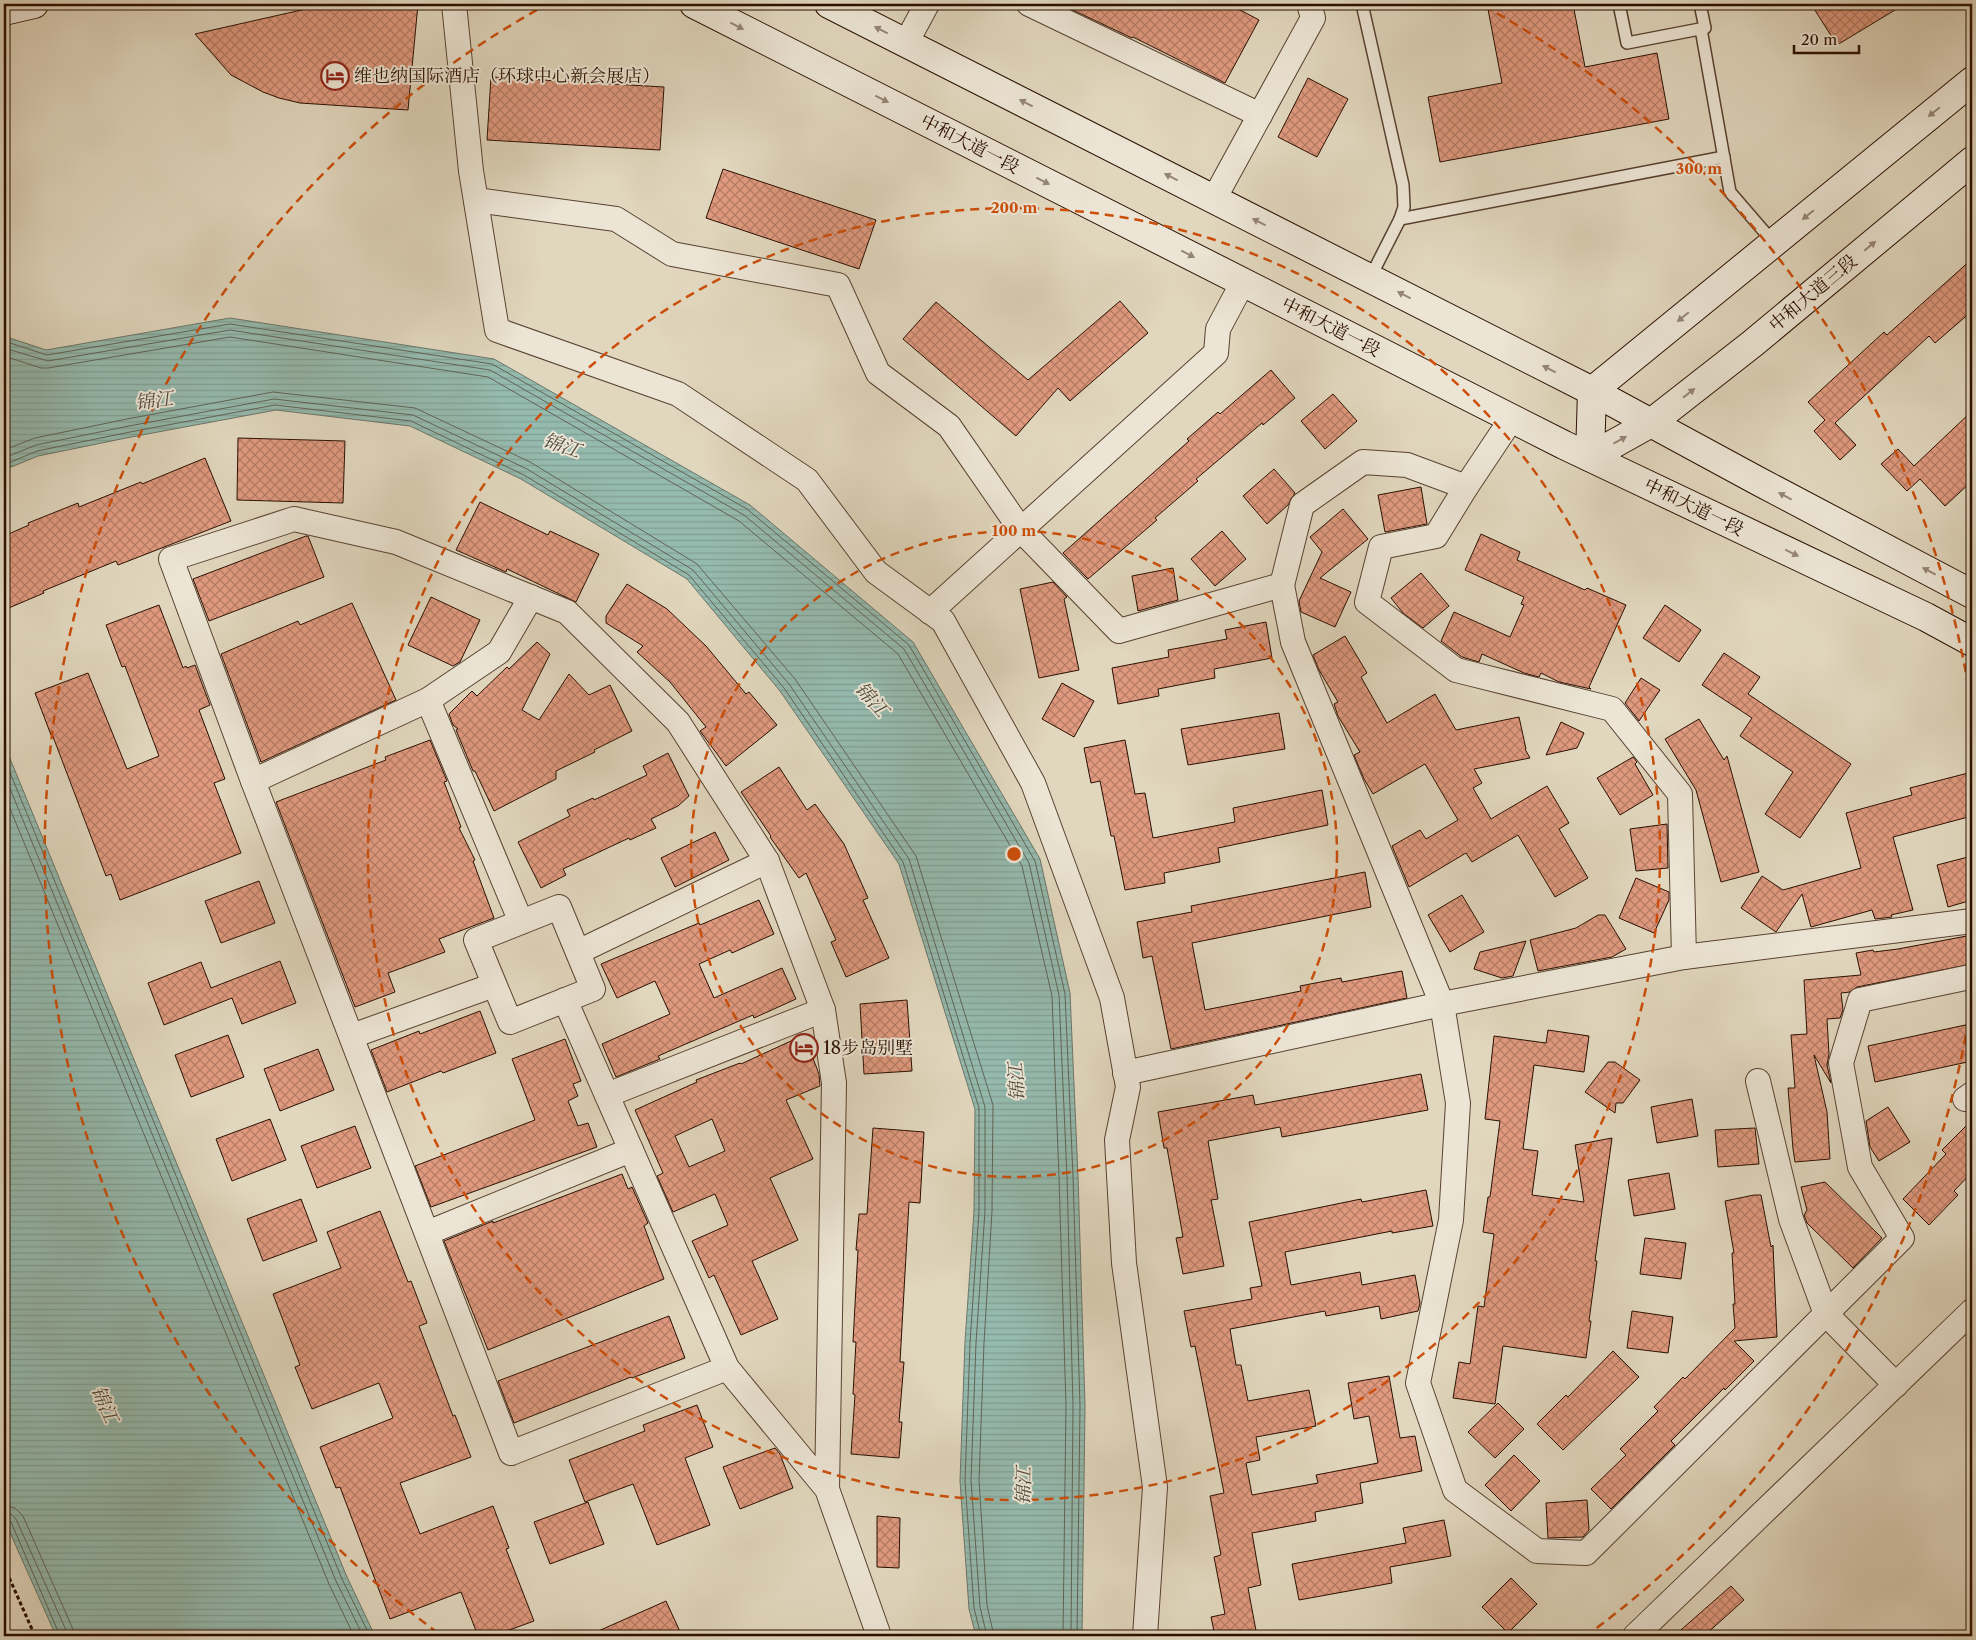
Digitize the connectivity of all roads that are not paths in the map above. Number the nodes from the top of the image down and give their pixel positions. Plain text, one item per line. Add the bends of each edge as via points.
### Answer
1 (34, 4) edge
2 (454, 4) edge
3 (694, 4) edge
4 (829, 4) edge
5 (927, 4) edge
6 (1029, 4) edge
7 (1310, 4) edge
8 (1362, 4) edge
9 (1619, 4) edge
10 (1700, 4) edge
11 (4, 11) edge
12 (1701, 29) junction
13 (906, 43) junction
14 (1972, 81) edge
15 (1260, 114) junction
16 (1724, 157) junction
17 (1972, 161) edge
18 (1214, 199) junction
19 (476, 200) junction
20 (1400, 219) junction
21 (1774, 243) junction
22 (1370, 278) junction
23 (1243, 282) junction
24 (1592, 391) junction
25 (1512, 418) junction
26 (1651, 423) junction
27 (1590, 457) junction
28 (1466, 487) junction
29 (1021, 530) junction
30 (1282, 585) junction
31 (1972, 594) edge
32 (531, 597) junction
33 (930, 612) junction
34 (1972, 642) edge
35 (428, 700) junction
36 (253, 781) junction
37 (767, 861) junction
38 (1972, 921) edge
39 (521, 922) junction
40 (578, 952) junction
41 (1684, 957) junction
42 (1972, 980) edge
43 (494, 985) junction
44 (565, 1000) junction
45 (1442, 1004) junction
46 (823, 1010) junction
47 (352, 1036) junction
48 (1125, 1073) junction
49 (1758, 1081) dead end
50 (607, 1095) junction
51 (631, 1150) junction
52 (427, 1233) junction
53 (1972, 1311) edge
54 (1826, 1314) junction
55 (727, 1368) junction
56 (1896, 1385) junction
57 (826, 1489) junction
58 (879, 1636) edge
59 (1145, 1636) edge
60 (1635, 1636) edge

1 - 11 main road
2 - 19 street
3 -> 23 main road, 中和大道一段
13 -> 4 main road
5 - 13 street
6 - 15 street
7 - 15 street via 1313,18
8 - 20 lane via 1403,185 1404,207
9 - 12 lane via 1627,44
10 - 12 lane via 1705,28
12 - 16 lane
18 -> 13 main road
14 -> 21 main road
15 - 18 street
16 - 20 lane
16 - 21 lane via 1730,192
26 -> 17 main road, 中和大道三段 via 1752,344
22 -> 18 main road
19 - 29 street via 616,219 672,254 838,285 878,374 949,426
19 - 33 street via 497,330 678,394 807,480 876,572
20 - 22 lane
21 -> 24 main road
24 -> 22 main road
23 - 25 main road, 中和大道一段
23 - 29 street via 1218,329 1216,353
24 - 26 main road
24 - 27 main road
25 - 27 main road, 中和大道一段
25 - 28 street
27 -> 26 main road, 中和大道三段
31 -> 26 main road
27 -> 34 main road, 中和大道一段
28 - 30 street via 1408,465 1363,462 1302,504
28 - 41 street via 1436,536 1381,547 1367,602 1456,670 1612,709 1680,794
29 - 30 street via 1119,631
29 - 33 street
30 - 45 street via 1293,642
32 - 35 street via 498,652
32 - 36 street via 396,542 294,519 171,559
32 - 37 street via 567,612 678,722
33 - 48 street via 942,622 1033,783 1112,998
35 - 36 street
35 - 39 street
36 - 47 street
37 - 40 street
37 - 46 street
38 - 41 street
39 - 40 street via 559,907
39 - 43 street via 476,940
40 - 44 street via 593,989
41 - 45 street
42 - 54 street via 1970,976 1860,1000 1840,1063 1860,1166 1902,1238
43 - 44 street via 510,1022
43 - 47 street
44 - 50 street
45 - 48 street
45 - 54 street via 1458,1103 1451,1220 1418,1383 1455,1490 1537,1551 1586,1553
46 - 50 street
46 - 57 street via 834,1083
47 - 52 street
48 - 59 street via 1128,1086 1117,1140 1124,1263 1155,1488
49 - 54 street via 1790,1219
50 - 51 street
51 - 52 street
51 - 55 street
52 - 55 street via 511,1453
53 - 56 street
54 - 56 street
55 - 57 street
56 - 60 street
57 - 58 street

